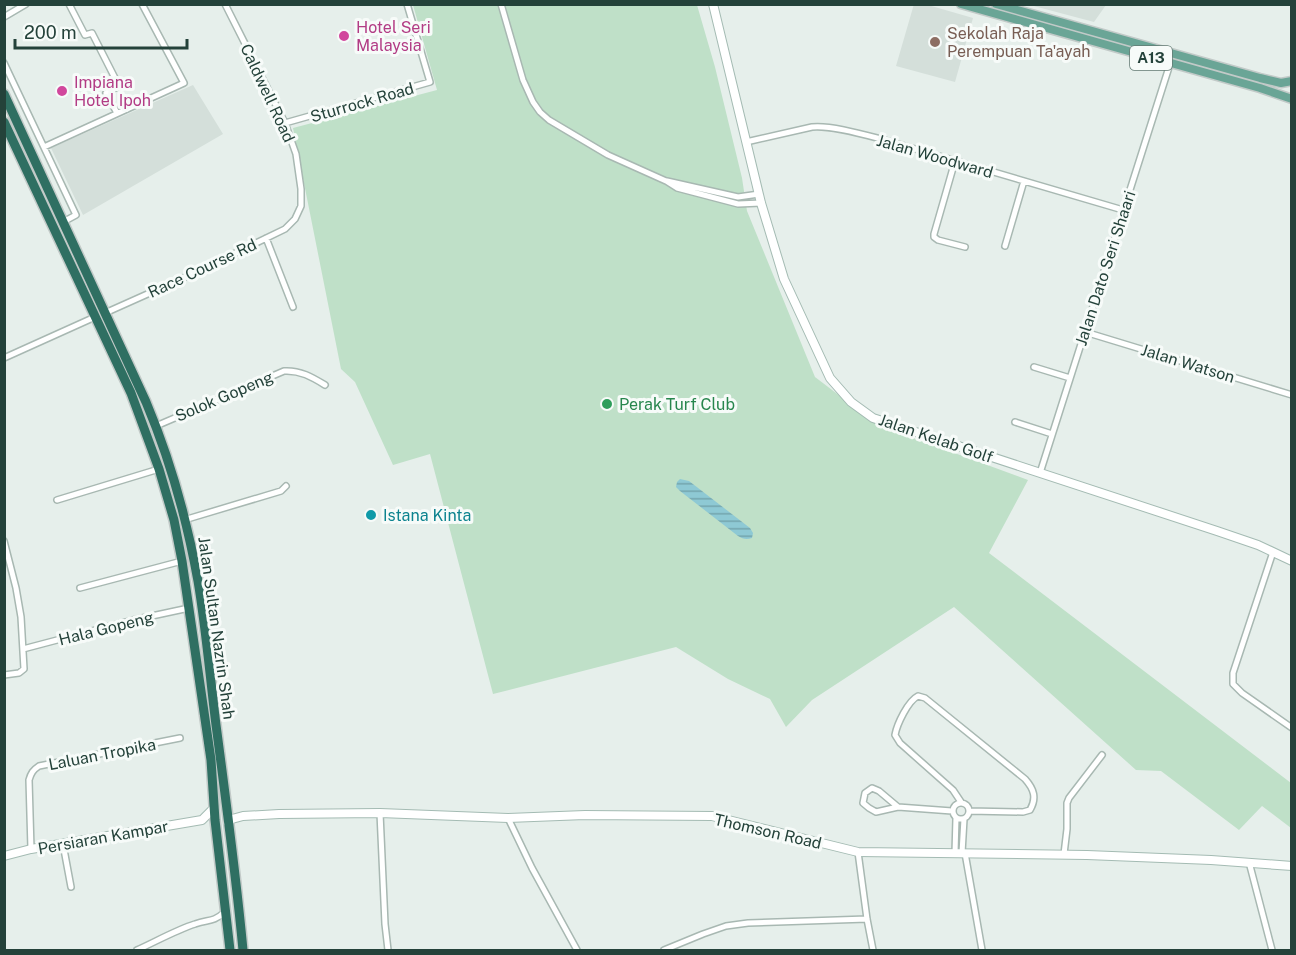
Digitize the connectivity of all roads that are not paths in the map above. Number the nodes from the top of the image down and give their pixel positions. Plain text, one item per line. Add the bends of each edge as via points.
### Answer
1 (26, 4) edge
2 (69, 4) edge
3 (142, 4) edge
4 (225, 4) edge
5 (407, 4) edge
6 (501, 4) edge
7 (711, 4) edge
8 (961, 4) edge
9 (996, 4) edge
10 (4, 17) edge
11 (4, 63) edge
12 (1170, 64) junction
13 (1292, 81) edge
14 (4, 94) edge
15 (1292, 99) edge
16 (7, 104) edge
17 (28, 112) junction
18 (117, 113) junction
19 (4, 122) edge
20 (285, 123) junction
21 (746, 142) junction
22 (44, 147) junction
23 (955, 161) junction
24 (666, 181) junction
25 (1024, 182) junction
26 (759, 194) junction
27 (761, 203) junction
28 (1123, 210) junction
29 (295, 219) joint
30 (63, 222) junction
31 (266, 238) junction
32 (1005, 246) dead end
33 (964, 247) dead end
34 (293, 307) dead end
35 (105, 313) junction
36 (95, 317) junction
37 (1085, 332) junction
38 (4, 358) edge
39 (1034, 367) dead end
40 (1070, 378) junction
41 (325, 386) dead end
42 (1292, 395) edge
43 (1016, 422) dead end
44 (156, 426) junction
45 (1052, 434) junction
46 (159, 469) junction
47 (1040, 473) junction
48 (286, 486) dead end
49 (57, 500) dead end
50 (184, 520) junction
51 (4, 541) edge
52 (1274, 552) junction
53 (182, 561) junction
54 (1292, 561) edge
55 (80, 588) dead end
56 (189, 608) junction
57 (23, 649) junction
58 (4, 675) edge
59 (1292, 728) edge
60 (180, 738) dead end
61 (1102, 755) dead end
62 (961, 802) junction
63 (226, 807) junction
64 (898, 807) junction
65 (214, 808) junction
66 (952, 811) junction
67 (969, 811) junction
68 (380, 813) junction
69 (243, 816) junction
70 (508, 818) junction
71 (956, 818) junction
72 (964, 819) junction
73 (202, 820) junction
74 (228, 823) junction
75 (216, 830) junction
76 (63, 844) junction
77 (31, 849) junction
78 (858, 852) junction
79 (960, 853) junction
80 (1064, 854) junction
81 (4, 856) edge
82 (1249, 862) junction
83 (1292, 866) edge
84 (71, 887) dead end
85 (225, 912) junction
86 (867, 919) junction
87 (137, 951) edge
88 (230, 951) edge
89 (243, 951) edge
90 (388, 951) edge
91 (577, 951) edge
92 (664, 951) edge
93 (873, 951) edge
94 (982, 951) edge
95 (1272, 951) edge

1 - 10 street
2 - 18 street via 85,35 92,33 119,86 106,93
3 - 18 street via 184,83
4 - 20 street, Caldwell Road
5 - 20 street, Sturrock Road via 430,82
6 - 24 street via 524,80 540,112 608,155
7 - 21 street, Jalan Kelab Golf
8 - 12 main road, A13
9 - 13 main road, A13 via 1260,78 1281,83
11 - 17 street
12 - 15 main road, A13
12 - 28 street, Jalan Dato Seri Shaari
14 - 16 highway, Jalan Sultan Nazrin Shah
16 - 17 street via 17,112
16 - 19 highway via 10,115
16 - 30 highway, Jalan Sultan Nazrin Shah
17 - 22 street
18 - 22 street
19 - 36 highway, Jalan Sultan Nazrin Shah
20 - 29 street, Caldwell Road via 296,154 301,189 301,206
21 - 23 street, Jalan Woodward via 818,126
21 - 26 street, Jalan Kelab Golf
22 - 30 street via 76,214
23 - 25 street, Jalan Woodward
23 - 33 street via 934,237
24 - 26 street via 738,197
24 - 27 street via 677,188 738,204
25 - 28 street, Jalan Woodward
25 - 32 street
26 - 27 street, Jalan Kelab Golf
27 - 47 street, Jalan Kelab Golf via 784,279 830,378 851,402 873,418
28 - 37 street, Jalan Dato Seri Shaari
29 - 31 street, Race Course Rd
30 - 35 highway, Jalan Sultan Nazrin Shah
31 - 34 street
31 - 35 street, Race Course Rd
35 - 44 highway, Jalan Sultan Nazrin Shah
36 - 38 street
36 - 46 highway, Jalan Sultan Nazrin Shah via 131,393
37 - 40 street, Jalan Dato Seri Shaari
37 - 42 street, Jalan Watson
39 - 40 street
40 - 45 street, Jalan Dato Seri Shaari
41 - 44 street, Solok Gopeng via 308,375 284,371
43 - 45 street
44 - 50 highway, Jalan Sultan Nazrin Shah
45 - 47 street, Jalan Dato Seri Shaari
46 - 49 street
46 - 53 highway, Jalan Sultan Nazrin Shah
47 - 52 street, Jalan Kelab Golf
48 - 50 street via 281,491
50 - 63 highway, Jalan Sultan Nazrin Shah via 199,591
51 - 57 street via 16,588
52 - 54 street, Jalan Kelab Golf
52 - 59 street via 1233,673 1233,684
53 - 55 street
53 - 56 highway, Jalan Sultan Nazrin Shah
56 - 57 street, Hala Gopeng
56 - 65 highway, Jalan Sultan Nazrin Shah
57 - 58 street via 24,669
60 - 77 street, Laluan Tropika via 34,769 29,780
61 - 80 street via 1069,798
62 - 66 street
62 - 67 street
62 - 67 street via 895,735 896,727 918,696 1032,786 1035,801 1030,810
63 - 69 street, Thomson Road
63 - 74 highway, Jalan Sultan Nazrin Shah
64 - 64 street via 876,812 863,803 865,793 872,788
64 - 66 street
65 - 73 street
65 - 75 highway, Jalan Sultan Nazrin Shah
66 - 71 street
67 - 72 street
68 - 69 street, Thomson Road
68 - 70 street, Thomson Road
68 - 90 street
69 - 74 street, Thomson Road
70 - 78 street, Thomson Road via 712,816
70 - 91 street
71 - 72 street
71 - 79 street
72 - 79 street
73 - 75 street
73 - 76 street, Persiaran Kampar
74 - 89 highway, Jalan Sultan Nazrin Shah
75 - 85 highway, Jalan Sultan Nazrin Shah
76 - 77 street, Persiaran Kampar
76 - 84 street
77 - 81 street, Persiaran Kampar
78 - 79 street, Thomson Road
78 - 86 street
79 - 80 street, Thomson Road
79 - 94 street
80 - 82 street, Thomson Road
82 - 83 street, Thomson Road
82 - 95 street
85 - 87 street
85 - 88 highway, Jalan Sultan Nazrin Shah
86 - 92 street via 726,926
86 - 93 street

